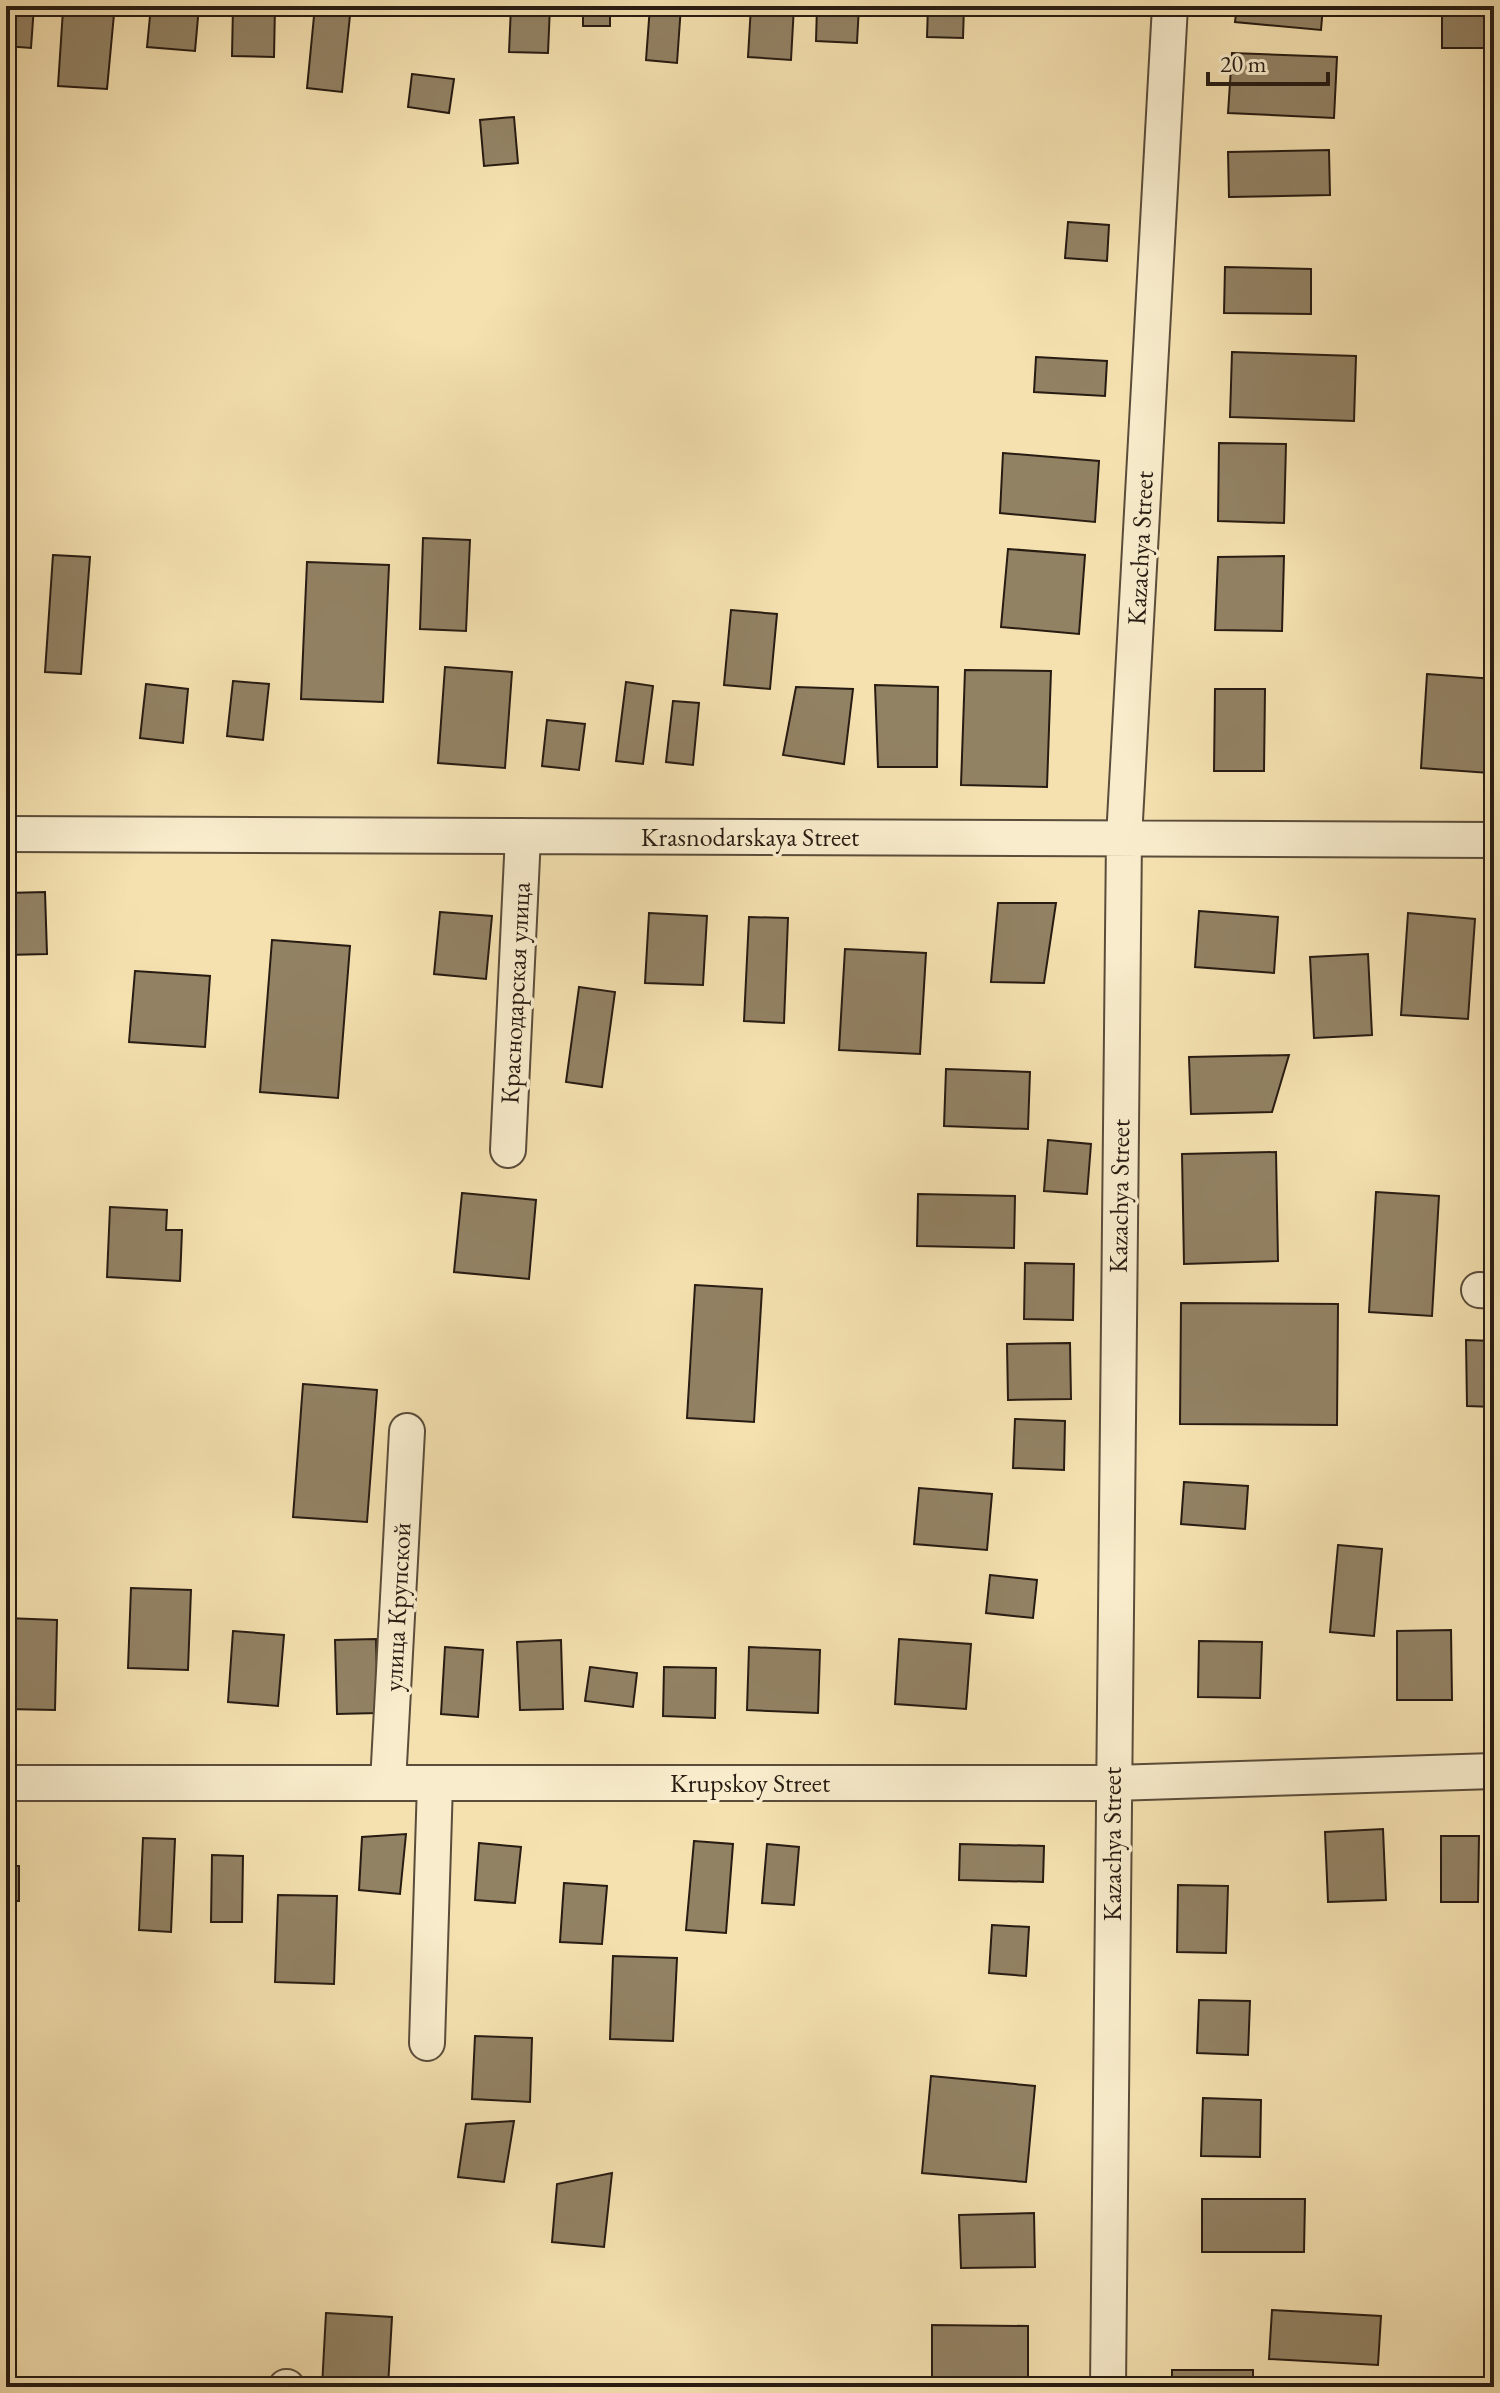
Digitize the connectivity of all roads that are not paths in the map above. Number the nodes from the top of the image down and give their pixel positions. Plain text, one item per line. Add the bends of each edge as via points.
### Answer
1 (1170, 6) edge
2 (6, 834) edge
3 (523, 836) junction
4 (1124, 838) junction
5 (1494, 840) edge
6 (508, 1150) dead end
7 (407, 1431) dead end
8 (1494, 1771) edge
9 (6, 1783) edge
10 (388, 1783) junction
11 (435, 1783) junction
12 (1113, 1783) junction
13 (427, 2043) dead end
14 (1108, 2387) edge

1 - 4 street, Kazachya Street
2 - 3 street, Krasnodarskaya Street
3 - 4 street, Krasnodarskaya Street
3 - 6 street, Краснодарская улица
4 - 5 street, Krasnodarskaya Street
4 - 12 street, Kazachya Street
7 - 10 street, улица Крупской
8 - 12 street, Krupskoy Street
9 - 10 street, Krupskoy Street
10 - 11 street, Krupskoy Street
11 - 12 street, Krupskoy Street
11 - 13 street
12 - 14 street, Kazachya Street

